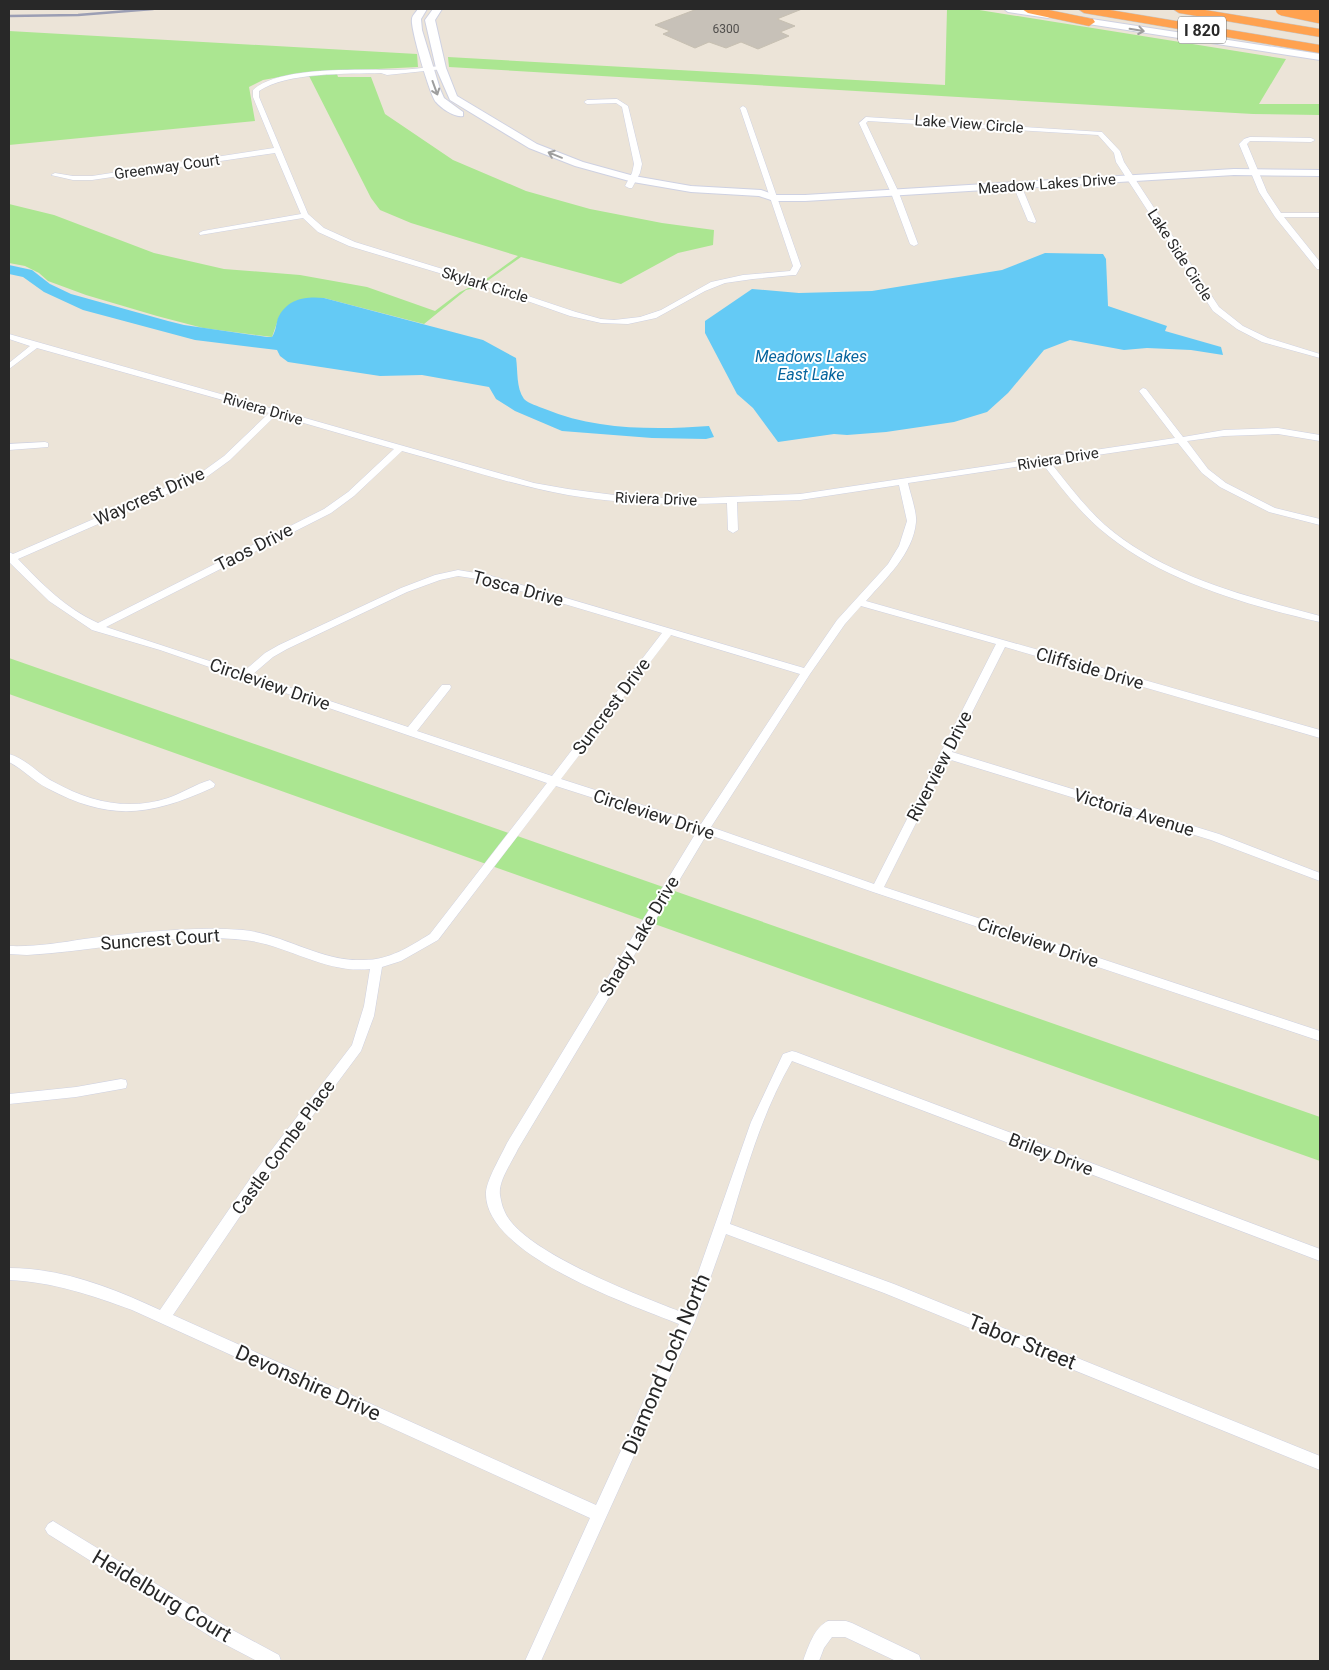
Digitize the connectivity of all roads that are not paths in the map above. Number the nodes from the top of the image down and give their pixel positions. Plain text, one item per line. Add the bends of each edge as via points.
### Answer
1 (422, 9) edge
2 (437, 9) edge
3 (1008, 9) edge
4 (1028, 9) edge
5 (1084, 9) edge
6 (1129, 9) edge
7 (1153, 9) edge
8 (1179, 9) edge
9 (1235, 9) edge
10 (1275, 9) edge
11 (1282, 9) edge
12 (1320, 16) edge
13 (1089, 22) junction
14 (1320, 24) edge
15 (1320, 33) edge
16 (1320, 39) edge
17 (1320, 49) edge
18 (1320, 57) edge
19 (441, 68) junction
20 (429, 69) junction
21 (587, 102) dead end
22 (743, 108) dead end
23 (466, 118) dead end
24 (1311, 140) dead end
25 (514, 147) dead end
26 (278, 150) junction
27 (1254, 172) junction
28 (1320, 173) edge
29 (55, 175) dead end
30 (1132, 178) junction
31 (631, 182) junction
32 (1017, 185) junction
33 (894, 193) junction
34 (774, 198) junction
35 (305, 215) junction
36 (1278, 215) junction
37 (1320, 215) edge
38 (1032, 221) dead end
39 (203, 233) dead end
40 (914, 244) dead end
41 (1320, 267) edge
42 (9, 336) edge
43 (36, 345) junction
44 (1320, 356) edge
45 (9, 366) edge
46 (1143, 391) dead end
47 (275, 412) junction
48 (1320, 438) edge
49 (1180, 439) junction
50 (45, 445) dead end
51 (9, 447) edge
52 (400, 448) junction
53 (1045, 461) junction
54 (903, 482) junction
55 (732, 500) junction
56 (1320, 522) edge
57 (733, 530) dead end
58 (10, 557) edge
59 (860, 602) junction
60 (1320, 618) edge
61 (96, 628) junction
62 (668, 631) junction
63 (1002, 642) junction
64 (806, 672) junction
65 (244, 676) junction
66 (446, 687) dead end
67 (410, 732) junction
68 (1320, 734) edge
69 (945, 754) junction
70 (9, 758) edge
71 (554, 781) junction
72 (210, 784) dead end
73 (704, 829) junction
74 (1320, 877) edge
75 (877, 889) junction
76 (9, 950) edge
77 (376, 965) junction
78 (1320, 1036) edge
79 (784, 1062) joint
80 (121, 1084) dead end
81 (9, 1099) edge
82 (722, 1227) junction
83 (1320, 1255) edge
84 (9, 1274) edge
85 (163, 1318) junction
86 (688, 1321) junction
87 (1320, 1463) edge
88 (601, 1515) junction
89 (53, 1529) dead end
90 (273, 1661) edge
91 (533, 1661) edge
92 (811, 1661) edge
93 (913, 1661) edge

1 - 20 street via 416,19 417,30
2 - 19 street, Meadow Lakes Drive via 430,20
3 - 13 street
4 - 13 highway
5 - 17 highway, I 820
6 - 16 highway
7 - 16 highway
8 - 15 highway
9 - 14 highway, I 820
10 - 12 highway
11 - 12 highway, bridge
13 -> 18 street
19 - 20 street, Skylark Circle
31 -> 19 street, Meadow Lakes Drive via 556,156 507,132 453,98
20 -> 23 street via 440,100
20 - 26 street, Skylark Circle via 374,76 328,75 270,80 259,86 256,97
21 - 31 street via 616,100 626,106 638,164
22 - 34 street
24 - 27 street via 1246,140 1243,144
25 - 31 street, Meadow Lakes Drive via 568,170
26 - 29 street, Greenway Court via 92,178
26 - 35 street, Skylark Circle
27 - 28 street, Meadow Lakes Drive
27 - 30 street, Meadow Lakes Drive
27 - 36 street
30 - 32 street, Meadow Lakes Drive
30 - 33 street, Lake View Circle via 1097,132 866,119 862,124
30 - 44 street, Lake Side Circle via 1216,309 1234,325 1254,336
31 - 34 street, Meadow Lakes Drive via 708,199 762,202
32 - 33 street, Meadow Lakes Drive
32 - 38 street
33 - 34 street, Meadow Lakes Drive
33 - 40 street
34 - 35 street, Skylark Circle via 797,266 793,273 714,284 670,310 628,322 606,322 568,312 352,244 321,230
35 - 39 street
36 - 37 street
36 - 41 street
42 - 43 street, Riviera Drive
43 - 45 street
43 - 47 street, Riviera Drive
46 - 49 street
47 - 52 street, Riviera Drive
47 - 58 street, Waycrest Drive via 227,458 205,474
48 - 49 street, Riviera Drive via 1278,432
49 - 53 street, Riviera Drive
49 - 56 street via 1205,472 1223,485 1272,510
50 - 51 street
52 - 55 street, Riviera Drive via 577,494 680,502
52 - 61 street, Taos Drive via 323,514 160,593
53 - 54 street, Riviera Drive
53 - 60 street via 1088,513 1111,534 1143,555 1184,576 1238,597
54 - 55 street, Riviera Drive via 800,497
54 - 59 street, Shady Lake Drive via 912,521 910,530 892,566
55 - 57 street
58 - 61 street, Circleview Drive via 50,598
59 - 63 street, Cliffside Drive
59 - 64 street, Shady Lake Drive via 841,622
61 - 65 street, Circleview Drive
62 - 64 street, Tosca Drive
62 - 65 street, Tosca Drive via 484,577 458,573 404,590 283,647
62 - 71 street, Suncrest Drive
63 - 68 street, Cliffside Drive
63 - 69 street, Riverview Drive
64 - 73 street, Shady Lake Drive
65 - 67 street, Circleview Drive
66 - 67 street
67 - 71 street, Circleview Drive
69 - 74 street, Victoria Avenue via 1215,837
69 - 75 street, Riverview Drive
70 - 72 street via 20,762 49,784 82,799 118,809 143,809 167,803
71 - 73 street, Circleview Drive
71 - 77 street, Suncrest Court via 434,937
73 - 75 street, Circleview Drive
73 - 86 street, Shady Lake Drive via 512,1147 493,1193 501,1220 514,1235 550,1261
75 - 78 street, Circleview Drive
76 - 77 street, Suncrest Court via 192,934 246,936 337,962 356,966
77 - 85 street, Castle Combe Place via 372,1002 357,1047 258,1177
79 - 82 street, Diamond Loch North via 743,1158
79 - 83 street, Briley Drive via 792,1056
80 - 81 street
82 - 86 street, Diamond Loch North
82 - 87 street, Tabor Street via 889,1288
84 - 85 street, Devonshire Drive via 35,1274 71,1283
85 - 88 street, Devonshire Drive
86 - 88 street, Diamond Loch North
88 - 91 street, Diamond Loch North
89 - 90 street, Heidelburg Court
92 - 93 street via 828,1629 846,1629

